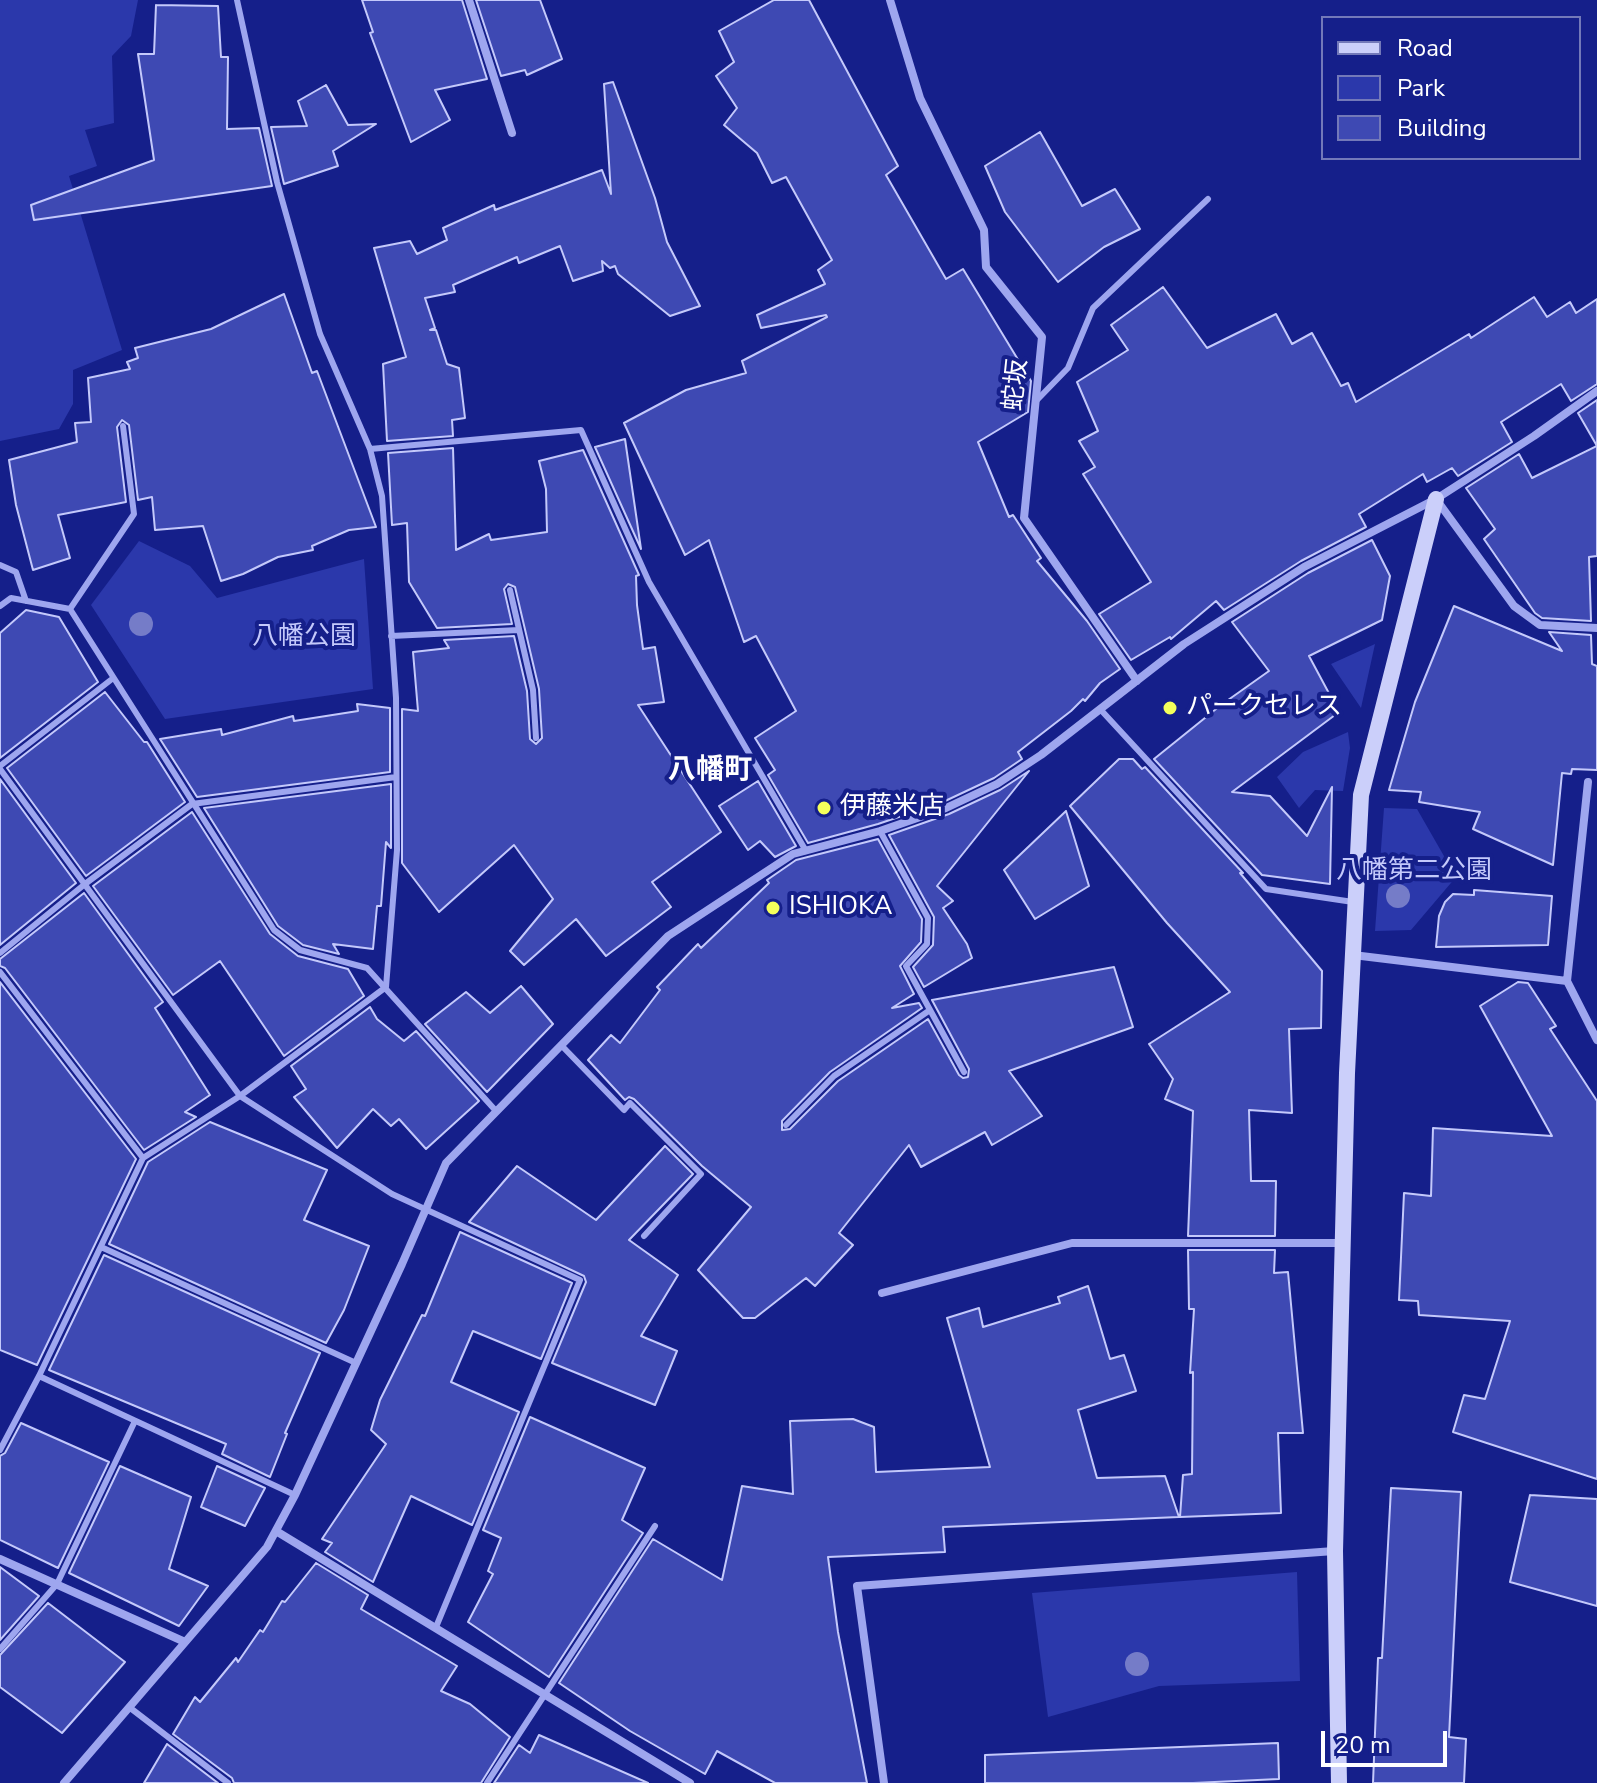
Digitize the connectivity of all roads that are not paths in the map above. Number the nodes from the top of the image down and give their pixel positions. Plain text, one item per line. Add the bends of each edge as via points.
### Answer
1 (237, 0) edge
2 (469, 0) edge
3 (890, 0) edge
4 (512, 133) dead end
5 (1208, 199) dead end
6 (1597, 391) edge
7 (1035, 401) junction
8 (123, 426) dead end
9 (370, 449) junction
10 (1436, 499) junction
11 (0, 565) edge
12 (510, 590) dead end
13 (26, 601) junction
14 (0, 606) edge
15 (70, 609) junction
16 (1597, 628) edge
17 (519, 630) junction
18 (391, 636) junction
19 (112, 679) junction
20 (1137, 681) junction
21 (1100, 709) junction
22 (536, 738) dead end
23 (0, 768) edge
24 (396, 777) junction
25 (1588, 782) dead end
26 (192, 804) junction
27 (1584, 819) junction
28 (1597, 823) edge
29 (880, 831) junction
30 (806, 851) junction
31 (85, 884) junction
32 (1354, 902) junction
33 (0, 953) edge
34 (1352, 955) junction
35 (0, 972) edge
36 (1567, 981) junction
37 (386, 987) junction
38 (930, 1010) junction
39 (1597, 1040) edge
40 (561, 1045) junction
41 (964, 1072) dead end
42 (240, 1096) junction
43 (496, 1111) junction
44 (786, 1125) dead end
45 (143, 1158) junction
46 (426, 1210) junction
47 (644, 1236) dead end
48 (1344, 1243) junction
49 (101, 1247) junction
50 (882, 1293) dead end
51 (356, 1363) junction
52 (39, 1376) junction
53 (135, 1421) junction
54 (0, 1450) edge
55 (295, 1495) junction
56 (655, 1526) dead end
57 (276, 1531) junction
58 (1335, 1551) junction
59 (0, 1559) edge
60 (57, 1584) junction
61 (436, 1627) junction
62 (185, 1642) junction
63 (0, 1649) edge
64 (547, 1694) junction
65 (129, 1707) junction
66 (64, 1783) edge
67 (228, 1783) edge
68 (487, 1783) edge
69 (690, 1783) edge
70 (884, 1783) edge
71 (1339, 1783) edge

1 - 9 lane via 277,182 320,334
2 - 4 street
3 - 7 street, 蛇坂 via 920,98 984,230 986,267 1042,337
5 - 7 lane via 1093,308 1068,368
6 - 10 street
7 - 20 street, 蛇坂 via 1024,518
8 - 15 lane via 134,514
9 - 18 lane via 382,496
9 - 30 lane via 581,430 649,582
10 - 16 street via 1514,606 1540,625
10 - 20 street via 1304,567 1184,644
10 - 32 street via 1361,795
11 - 13 lane via 16,572
12 - 17 lane
13 - 14 lane via 11,598
13 - 15 lane
15 - 19 lane
17 - 18 lane
17 - 22 lane via 533,690
18 - 24 lane
19 - 23 lane
19 - 26 lane
20 - 21 street
21 - 29 street via 997,784
21 - 32 lane via 1266,889
23 - 31 lane
24 - 26 lane
24 - 37 lane via 397,850
25 - 27 street
26 - 31 lane
26 - 37 lane via 274,930 300,950 367,968
27 - 28 street
27 - 36 street
29 - 30 street
29 - 38 lane via 928,918 927,944 906,966
30 - 40 street via 793,854 668,936
31 - 33 lane
31 - 42 lane
32 - 34 street
34 - 36 street
34 - 48 street
35 - 45 lane
36 - 39 street
37 - 42 lane
37 - 43 lane
38 - 41 lane
38 - 44 lane via 834,1076
40 - 43 street
40 - 47 lane via 624,1110 630,1103 701,1174
42 - 45 lane
42 - 46 lane via 392,1194
43 - 46 street via 446,1163
45 - 49 lane
46 - 51 street
46 - 61 lane via 580,1280
48 - 50 street via 1072,1243
48 - 58 street
49 - 51 lane
49 - 52 lane
51 - 55 street
52 - 53 lane
52 - 54 lane
53 - 55 lane
53 - 60 lane
55 - 57 street
56 - 64 lane
57 - 61 street
57 - 62 street
58 - 70 street via 857,1586
58 - 71 street
59 - 60 street
60 - 62 street
60 - 63 lane
61 - 64 street
62 - 65 street
64 - 68 lane
64 - 69 street
65 - 66 street
65 - 67 lane

